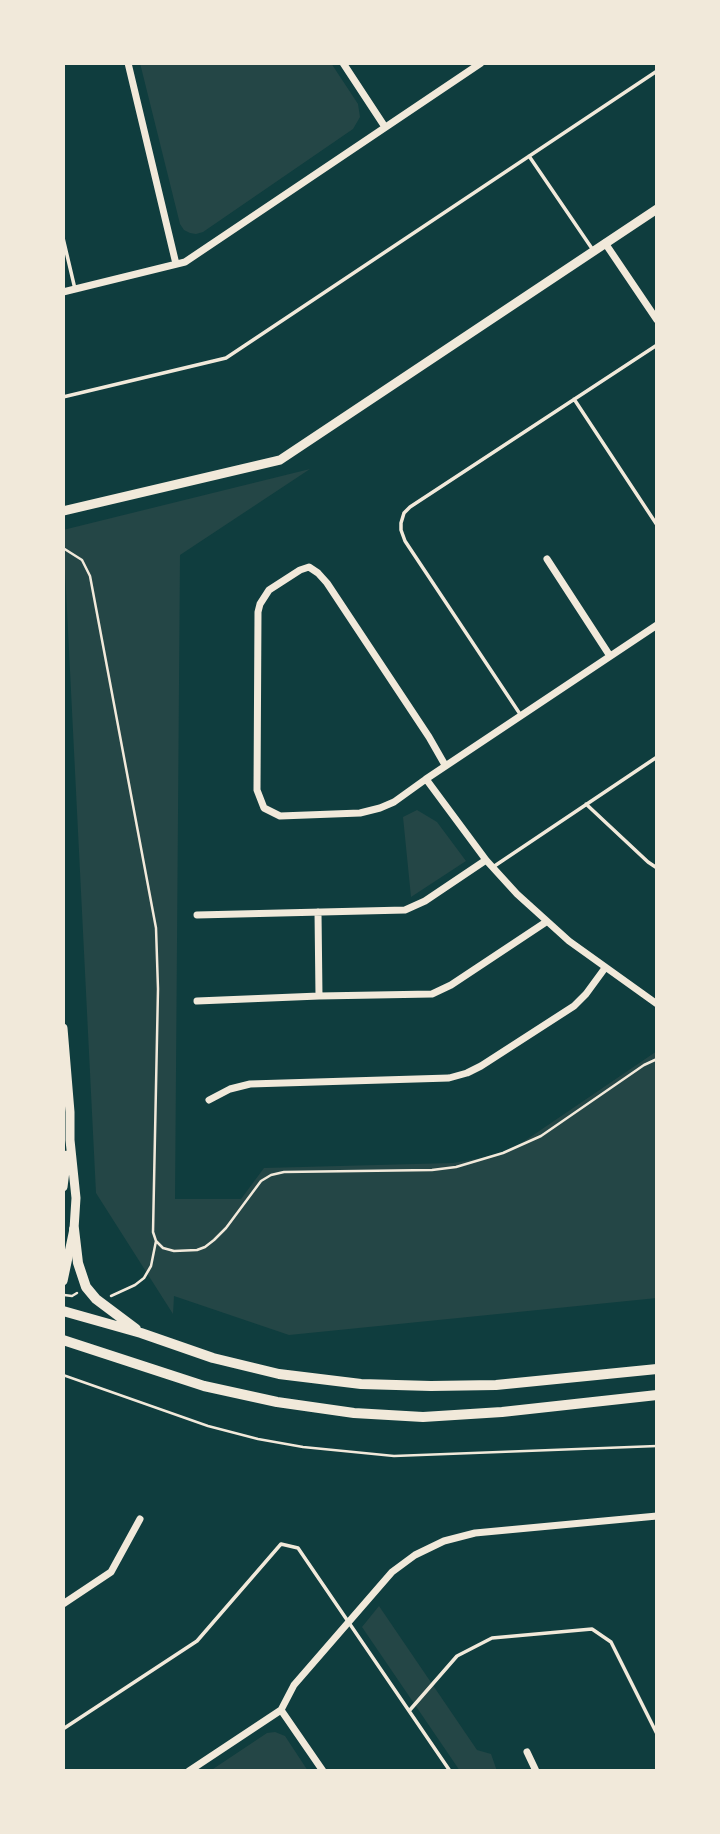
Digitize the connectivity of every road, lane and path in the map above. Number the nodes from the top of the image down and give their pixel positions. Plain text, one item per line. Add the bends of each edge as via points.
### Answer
1 (128, 63) edge
2 (343, 63) edge
3 (481, 63) edge
4 (469, 66) edge
5 (657, 71) edge
6 (386, 127) junction
7 (529, 156) junction
8 (657, 209) edge
9 (63, 238) edge
10 (605, 243) junction
11 (594, 251) junction
12 (176, 264) junction
13 (75, 289) junction
14 (63, 292) edge
15 (657, 320) edge
16 (657, 345) edge
17 (63, 397) edge
18 (574, 399) junction
19 (63, 511) edge
20 (657, 525) edge
21 (547, 559) dead end
22 (657, 625) edge
23 (610, 656) junction
24 (521, 716) junction
25 (657, 757) edge
26 (445, 765) junction
27 (426, 779) junction
28 (586, 804) junction
29 (486, 860) junction
30 (493, 867) junction
31 (657, 868) edge
32 (318, 912) junction
33 (197, 915) dead end
34 (546, 922) junction
35 (605, 968) junction
36 (319, 996) junction
37 (197, 1000) dead end
38 (657, 1004) edge
39 (63, 1028) edge
40 (65, 1071) edge
41 (209, 1100) dead end
42 (70, 1140) junction
43 (63, 1187) edge
44 (74, 1230) junction
45 (156, 1241) dead end
46 (63, 1281) edge
47 (80, 1291) dead end
48 (64, 1295) edge
49 (110, 1296) dead end
50 (63, 1311) edge
51 (141, 1333) junction
52 (63, 1340) edge
53 (657, 1369) edge
54 (63, 1375) edge
55 (657, 1395) edge
56 (657, 1446) edge
57 (657, 1516) edge
58 (139, 1519) dead end
59 (63, 1604) edge
60 (348, 1622) junction
61 (281, 1710) junction
62 (409, 1711) junction
63 (63, 1729) edge
64 (657, 1734) edge
65 (527, 1752) dead end
66 (188, 1771) edge
67 (323, 1771) edge
68 (450, 1771) edge
69 (536, 1771) edge

1 - 12 street
2 - 6 street
3 - 4 street
4 - 6 street
5 - 7 lane
6 - 12 street
7 - 11 lane
7 - 17 lane via 226,358
8 - 10 street
9 - 13 lane
10 - 11 street
10 - 15 street
11 - 19 street via 280,460
12 - 13 street
13 - 14 street
16 - 18 lane
18 - 20 lane
18 - 24 lane via 410,507 401,523 405,541
21 - 23 street
22 - 23 street
23 - 24 street
24 - 26 street
25 - 28 lane
26 - 27 street
26 - 27 street via 318,573 309,567 300,570 269,590 258,612 257,790 264,808 280,816 360,813 394,802
27 - 29 street
28 - 30 lane
28 - 31 lane
29 - 30 street
29 - 32 street via 425,901 405,909
30 - 34 street
32 - 33 street
32 - 36 street
34 - 35 street
34 - 36 street via 432,994
35 - 38 street
35 - 41 street via 574,1006 467,1073 449,1078 250,1084
36 - 37 street
39 - 40 street
40 - 42 street
42 - 43 street
42 - 44 street
44 - 46 street
44 - 51 main road via 86,1287
45 - 49 path via 144,1278
47 - 48 path
50 - 51 main road
51 - 53 main road via 279,1374 361,1384 496,1385
52 - 55 main road via 205,1386 354,1413 423,1417
54 - 56 path via 208,1426 316,1449 420,1456
57 - 60 street via 475,1533 444,1541 392,1573
58 - 59 street via 111,1572
60 - 61 street via 294,1685
60 - 62 lane
60 - 63 lane via 298,1548 281,1544 197,1641
61 - 66 street
61 - 67 street
62 - 64 lane via 457,1656 492,1638 592,1629 611,1642
62 - 68 lane
65 - 69 street

